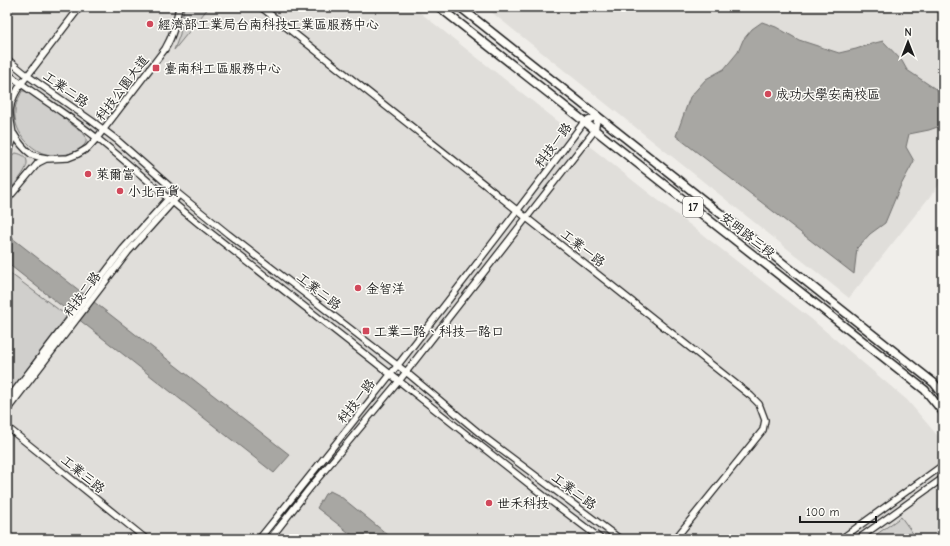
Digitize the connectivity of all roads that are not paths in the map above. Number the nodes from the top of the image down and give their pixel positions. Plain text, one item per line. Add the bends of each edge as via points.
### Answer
1 (80, 7) edge
2 (179, 7) edge
3 (261, 7) edge
4 (439, 7) edge
5 (460, 7) edge
6 (7, 59) edge
7 (7, 73) edge
8 (28, 76) junction
9 (21, 84) junction
10 (598, 116) junction
11 (584, 122) junction
12 (104, 130) junction
13 (595, 130) junction
14 (12, 132) junction
15 (97, 138) junction
16 (7, 152) edge
17 (57, 159) junction
18 (177, 193) junction
19 (7, 200) edge
20 (170, 201) junction
21 (518, 211) junction
22 (527, 218) junction
23 (397, 365) junction
24 (406, 372) junction
25 (391, 374) junction
26 (399, 381) junction
27 (943, 395) edge
28 (7, 401) edge
29 (7, 410) edge
30 (943, 412) edge
31 (7, 427) edge
32 (943, 465) edge
33 (943, 478) edge
34 (146, 539) edge
35 (259, 539) edge
36 (270, 539) edge
37 (601, 539) edge
38 (620, 539) edge
39 (675, 539) edge
40 (841, 539) edge
41 (858, 539) edge

1 - 8 street
2 - 12 street, 科技公園大道 via 176,23 165,49
3 - 21 street, 工業一路
4 - 11 main road, 安明路三段 / 17
5 - 10 main road, 安明路三段 / 17
6 - 8 street, 工業二路
7 - 9 street, 工業二路
8 - 9 street
8 - 12 street, 工業二路
9 - 14 street via 11,102
9 - 15 street, 工業二路
10 - 11 street, 科技一路
10 - 13 street, 科技一路
10 - 27 main road, 安明路三段 / 17 via 934,383
11 - 13 main road, 安明路三段 / 17
11 - 21 street, 科技一路
12 - 15 street, 科技公園大道
12 - 18 street, 工業二路
13 - 22 street, 科技一路
13 - 30 main road, 安明路三段 / 17 via 925,390
14 - 16 street via 13,141
14 - 17 street, 科技公園大道 via 31,154
15 - 17 street, 科技公園大道 via 78,154
15 - 20 street, 工業二路
17 - 19 street, 科技公園大道 via 46,159 38,163
18 - 20 street, 科技二路
18 - 23 street, 工業二路
20 - 25 street, 工業二路
20 - 28 street, 科技二路 via 123,249
20 - 29 street, 科技二路
21 - 22 street, 工業一路
21 - 23 street, 科技一路
22 - 24 street, 科技一路
22 - 39 street, 工業一路 via 759,404 765,420 763,430
23 - 24 street, 工業二路
23 - 25 street, 科技一路
24 - 26 street, 科技一路
24 - 38 street, 工業二路 via 484,437
25 - 26 street, 工業二路
25 - 35 street, 科技一路
26 - 36 street, 科技一路
26 - 37 street, 工業二路
31 - 34 street, 工業三路
32 - 40 street
33 - 41 street

